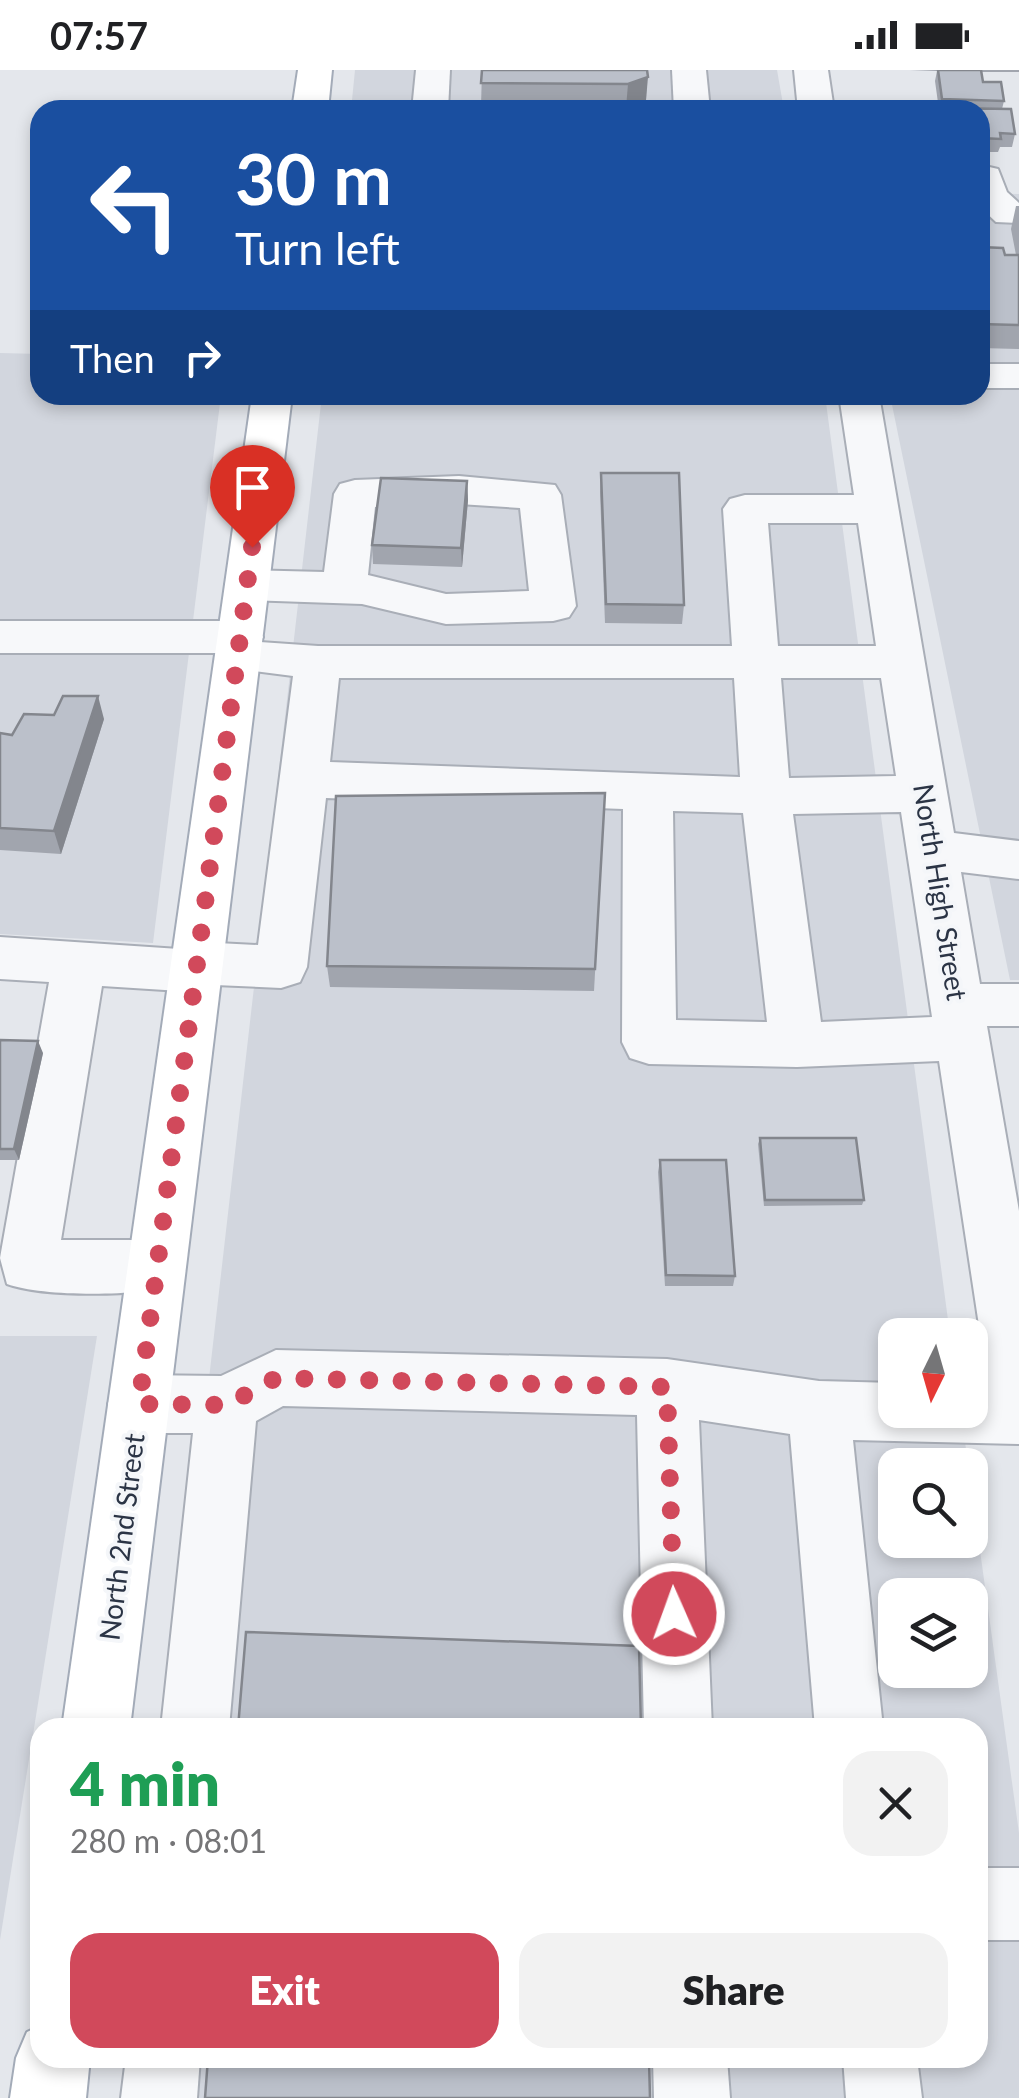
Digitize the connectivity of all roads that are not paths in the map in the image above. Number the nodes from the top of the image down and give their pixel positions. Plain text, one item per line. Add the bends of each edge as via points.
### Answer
1 (315, 70) edge
2 (433, 70) edge
3 (689, 70) edge
4 (812, 70) edge
5 (311, 100) edge
6 (431, 100) edge
7 (691, 100) edge
8 (815, 100) edge
9 (995, 177) edge
10 (1003, 218) edge
11 (990, 376) edge
12 (1019, 376) edge
13 (271, 405) edge
14 (861, 405) edge
15 (878, 509) junction
16 (344, 588) junction
17 (242, 626) junction
18 (0, 637) edge
19 (318, 662) junction
20 (757, 662) junction
21 (902, 662) junction
22 (305, 779) junction
23 (648, 791) junction
24 (924, 794) junction
25 (766, 796) junction
26 (933, 850) junction
27 (1019, 860) edge
28 (0, 958) edge
29 (79, 963) junction
30 (197, 967) junction
31 (1019, 1005) edge
32 (961, 1021) junction
33 (797, 1044) junction
34 (157, 1266) junction
35 (667, 1387) junction
36 (1019, 1390) edge
37 (139, 1404) junction
38 (227, 1405) junction
39 (819, 1410) junction
40 (1019, 1415) edge
41 (97, 1718) edge
42 (196, 1718) edge
43 (678, 1718) edge
44 (848, 1718) edge
45 (988, 1904) edge
46 (1019, 1904) edge
47 (52, 2068) edge
48 (162, 2068) edge
49 (690, 2068) edge
50 (881, 2068) edge
51 (48, 2098) edge
52 (159, 2098) edge
53 (692, 2098) edge
54 (884, 2098) edge

1 - 5 main road
2 - 6 street
3 - 7 street
4 - 8 street
9 - 10 street via 990,196
11 - 12 street
13 - 17 main road, North 2nd Street
14 - 15 street, North High Street
15 - 20 street via 745,509
15 - 21 street, North High Street
16 - 16 street via 446,609 553,606 540,495 354,494
16 - 17 street
17 - 18 street
17 - 19 street
17 - 30 main road, North 2nd Street
19 - 20 street
19 - 22 street
20 - 21 street
20 - 25 street
21 - 24 street, North High Street
22 - 23 street
22 - 30 street via 281,968
23 - 25 street
23 - 33 street via 649,1042
24 - 25 street
24 - 26 street, North High Street
25 - 33 street
26 - 27 street
26 - 32 street, North High Street
28 - 29 street
29 - 30 street
29 - 34 street via 28,1266
30 - 34 main road, North 2nd Street
31 - 32 street
32 - 33 street
32 - 36 street, North High Street
34 - 37 main road, North 2nd Street
35 - 38 street via 276,1378
35 - 39 street
35 - 43 street
37 - 38 street
37 - 41 main road, North 2nd Street
38 - 42 street
39 - 40 street
39 - 44 street
45 - 46 street
47 - 51 main road
48 - 52 street
49 - 53 street
50 - 54 street

